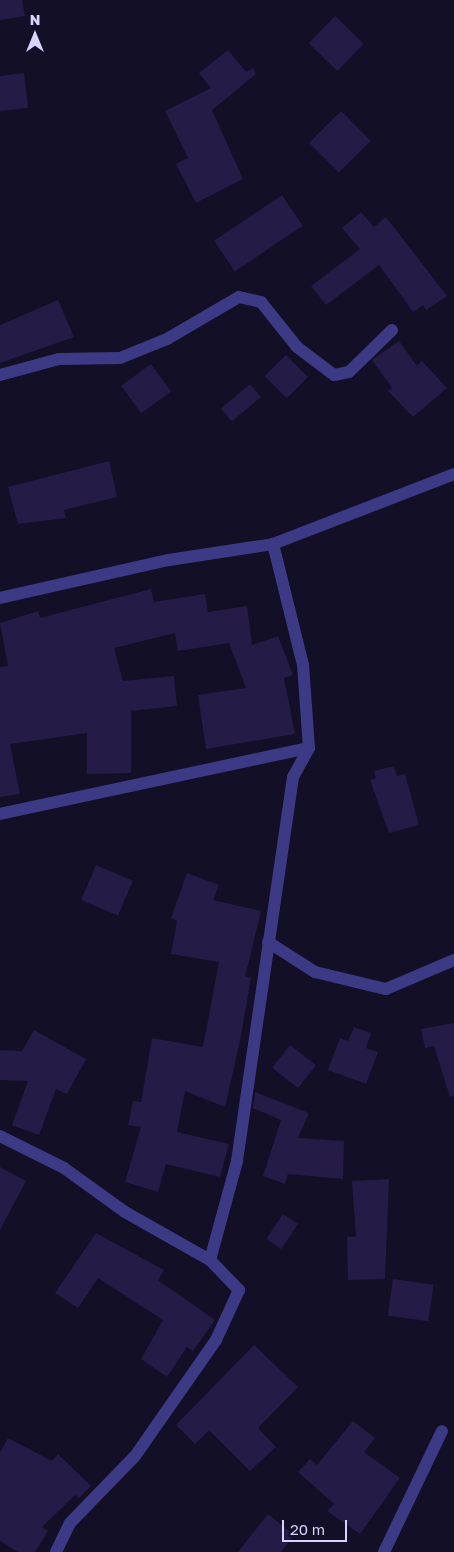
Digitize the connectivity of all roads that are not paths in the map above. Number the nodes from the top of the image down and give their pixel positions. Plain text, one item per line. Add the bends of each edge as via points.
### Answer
1 (392, 330) dead end
2 (0, 375) edge
3 (454, 474) edge
4 (273, 544) junction
5 (0, 598) edge
6 (309, 748) junction
7 (0, 814) edge
8 (268, 942) junction
9 (454, 960) edge
10 (0, 1136) edge
11 (210, 1260) junction
12 (442, 1431) dead end
13 (56, 1552) edge
14 (384, 1552) edge

1 - 2 street via 349,372 334,375 296,347 261,302 239,297 167,339 120,358 59,359
3 - 4 street
4 - 5 street via 169,560
4 - 6 street via 303,665
6 - 7 street
6 - 8 street via 293,777
8 - 9 street via 315,972 386,989
8 - 11 street via 237,1161
10 - 11 street via 64,1168 125,1212
11 - 13 street via 239,1290 231,1316 135,1456 70,1523
12 - 14 street

